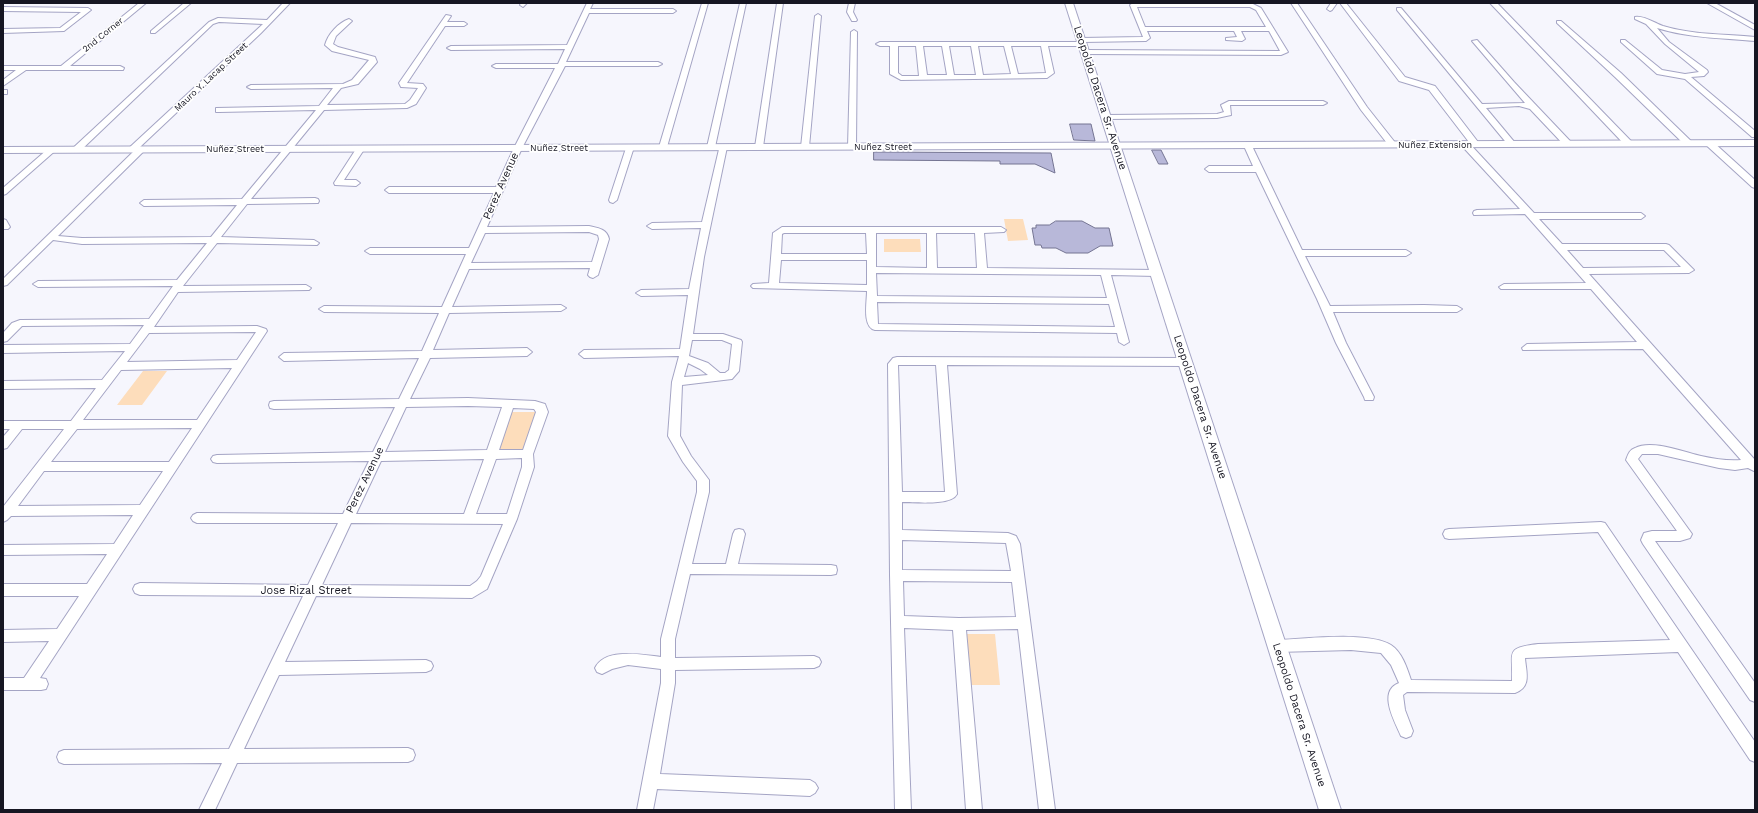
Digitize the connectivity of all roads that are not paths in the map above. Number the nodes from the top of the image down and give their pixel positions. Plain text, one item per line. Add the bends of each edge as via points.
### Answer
1 (143, 3) edge
2 (188, 3) edge
3 (286, 3) edge
4 (590, 3) edge
5 (705, 3) edge
6 (743, 3) edge
7 (780, 3) edge
8 (852, 3) edge
9 (1069, 3) edge
10 (1294, 3) edge
11 (1343, 3) edge
12 (1493, 3) edge
13 (1710, 3) edge
14 (3, 9) edge
15 (1399, 9) dead end
16 (587, 11) junction
17 (673, 11) dead end
18 (448, 16) dead end
19 (818, 16) dead end
20 (1637, 18) dead end
21 (854, 20) dead end
22 (349, 21) dead end
23 (269, 22) junction
24 (1559, 22) dead end
25 (1648, 23) junction
26 (442, 24) junction
27 (464, 24) dead end
28 (1755, 28) edge
29 (1142, 29) junction
30 (1236, 29) junction
31 (1271, 29) junction
32 (3, 31) edge
33 (153, 32) dead end
34 (854, 32) dead end
35 (1228, 39) dead end
36 (1755, 39) edge
37 (1475, 41) dead end
38 (1623, 41) dead end
39 (919, 43) junction
40 (945, 43) junction
41 (974, 43) junction
42 (1007, 43) junction
43 (880, 44) dead end
44 (894, 44) junction
45 (1044, 44) junction
46 (1083, 45) junction
47 (570, 47) junction
48 (451, 48) dead end
49 (658, 64) dead end
50 (561, 65) junction
51 (496, 66) dead end
52 (3, 68) edge
53 (24, 68) junction
54 (63, 68) junction
55 (120, 68) dead end
56 (1015, 76) junction
57 (923, 77) junction
58 (951, 77) junction
59 (980, 77) junction
60 (1687, 77) junction
61 (3, 84) edge
62 (251, 87) dead end
63 (338, 87) junction
64 (1324, 103) dead end
65 (1480, 106) junction
66 (322, 108) junction
67 (1535, 108) junction
68 (219, 110) dead end
69 (1106, 117) junction
70 (1755, 135) edge
71 (1628, 143) junction
72 (1688, 143) junction
73 (1709, 143) junction
74 (1755, 143) edge
75 (1470, 144) junction
76 (1512, 144) junction
77 (1568, 144) junction
78 (1393, 145) junction
79 (1115, 146) junction
80 (1248, 146) junction
81 (663, 147) junction
82 (717, 147) junction
83 (759, 147) junction
84 (805, 147) junction
85 (852, 147) junction
86 (361, 148) junction
87 (518, 148) junction
88 (630, 148) junction
89 (137, 149) junction
90 (287, 149) junction
91 (3, 150) edge
92 (52, 150) junction
93 (76, 150) junction
94 (1209, 169) dead end
95 (1258, 169) junction
96 (356, 183) dead end
97 (1755, 185) edge
98 (390, 190) dead end
99 (500, 190) junction
100 (3, 192) edge
101 (613, 200) dead end
102 (245, 201) junction
103 (315, 201) dead end
104 (144, 203) dead end
105 (1477, 213) dead end
106 (1530, 213) junction
107 (1641, 216) dead end
108 (652, 226) dead end
109 (706, 226) junction
110 (482, 230) junction
111 (871, 230) junction
112 (931, 230) junction
113 (979, 230) junction
114 (1001, 230) dead end
115 (54, 238) dead end
116 (214, 240) junction
117 (314, 243) dead end
118 (1560, 247) junction
119 (370, 251) dead end
120 (473, 251) junction
121 (1406, 253) dead end
122 (1300, 254) junction
123 (778, 257) junction
124 (872, 257) junction
125 (596, 265) junction
126 (466, 266) junction
127 (872, 270) junction
128 (932, 271) junction
129 (982, 271) junction
130 (1580, 271) junction
131 (1105, 272) junction
132 (1156, 273) junction
133 (593, 275) dead end
134 (4, 283) edge
135 (38, 284) dead end
136 (178, 286) junction
137 (756, 286) dead end
138 (774, 286) junction
139 (1594, 286) junction
140 (1504, 287) dead end
141 (306, 288) dead end
142 (872, 288) junction
143 (693, 292) junction
144 (641, 293) dead end
145 (872, 299) junction
146 (1113, 301) junction
147 (561, 308) dead end
148 (324, 309) dead end
149 (1327, 309) junction
150 (1457, 309) dead end
151 (446, 310) junction
152 (149, 326) junction
153 (1121, 330) junction
154 (686, 337) junction
155 (3, 339) edge
156 (1124, 342) dead end
157 (1645, 345) junction
158 (133, 347) junction
159 (3, 348) edge
160 (1527, 348) dead end
161 (527, 352) dead end
162 (426, 354) junction
163 (584, 354) dead end
164 (684, 355) junction
165 (284, 357) dead end
166 (941, 361) junction
167 (1185, 362) junction
168 (241, 364) junction
169 (119, 366) junction
170 (718, 377) junction
171 (678, 382) junction
172 (105, 384) junction
173 (3, 385) edge
174 (1369, 396) dead end
175 (402, 403) junction
176 (509, 404) junction
177 (274, 405) dead end
178 (75, 423) junction
179 (20, 424) junction
180 (201, 424) junction
181 (3, 425) edge
182 (3, 445) edge
183 (491, 454) junction
184 (527, 454) junction
185 (377, 457) junction
186 (217, 459) dead end
187 (1753, 465) edge
188 (173, 466) junction
189 (42, 467) junction
190 (896, 497) junction
191 (144, 510) junction
192 (5, 514) edge
193 (197, 518) dead end
194 (469, 518) junction
195 (512, 519) junction
196 (346, 520) junction
197 (739, 534) dead end
198 (1449, 534) dead end
199 (896, 535) junction
200 (118, 549) junction
201 (3, 550) edge
202 (684, 569) junction
203 (732, 570) junction
204 (831, 570) dead end
205 (896, 575) junction
206 (1019, 577) junction
207 (140, 589) dead end
208 (3, 590) edge
209 (90, 590) junction
210 (312, 592) junction
211 (898, 622) junction
212 (1025, 623) junction
213 (959, 624) junction
214 (61, 635) junction
215 (3, 636) edge
216 (1277, 646) junction
217 (1681, 646) junction
218 (814, 662) dead end
219 (668, 664) junction
220 (426, 666) dead end
221 (602, 668) dead end
222 (274, 669) junction
223 (3, 684) edge
224 (1407, 686) junction
225 (1755, 695) edge
226 (1406, 731) dead end
227 (408, 755) dead end
228 (1755, 755) edge
229 (64, 757) dead end
230 (232, 757) junction
231 (651, 781) junction
232 (810, 788) dead end
233 (207, 810) edge
234 (645, 810) edge
235 (903, 810) edge
236 (974, 810) edge
237 (1047, 810) edge
238 (1330, 810) edge

1 - 54 street, 2nd Corner
2 - 33 street
3 - 23 street, Mauro Y. Lacap Street
4 - 16 street, Perez Avenue
5 - 81 street
6 - 82 street
7 - 83 street
8 - 21 street via 850,8
9 - 46 main road, Leopoldo Dacera Sr. Avenue
10 - 78 street via 1364,108
11 - 75 street via 1402,79 1432,88
12 - 71 street
13 - 28 street
14 - 32 street via 88,10 62,30
15 - 65 street
16 - 17 street
16 - 47 street, Perez Avenue
18 - 26 street
19 - 84 street
20 - 25 street
22 - 63 street via 336,31 329,45 372,59 373,62 355,82
23 - 89 street, Mauro Y. Lacap Street
23 - 93 street via 218,20 211,23
24 - 72 street
25 - 36 street via 1696,35
25 - 60 street via 1667,43 1704,72
26 - 27 street
26 - 66 street via 403,83 422,88 411,104 402,107
29 - 30 street
29 - 31 street via 1133,5 1252,6 1259,8
29 - 46 street via 1146,39
30 - 31 street
30 - 35 street via 1242,38
31 - 46 street via 1284,52
34 - 85 street
37 - 67 street
38 - 60 street via 1660,72
39 - 40 street
39 - 44 street
39 - 57 street
40 - 41 street
40 - 58 street
41 - 42 street
41 - 59 street
42 - 45 street
42 - 56 street
43 - 44 street
44 - 57 street via 894,74 901,78
45 - 46 street
45 - 56 street via 1050,74
46 - 69 main road, Leopoldo Dacera Sr. Avenue
47 - 48 street
47 - 50 street, Perez Avenue
49 - 50 street
50 - 51 street
50 - 87 street, Perez Avenue
52 - 53 street
53 - 54 street
53 - 61 street
54 - 55 street
56 - 59 street
57 - 58 street
58 - 59 street
60 - 70 street
62 - 63 street
63 - 66 street
64 - 69 street via 1229,103 1225,105 1228,113 1217,116
65 - 67 street via 1519,104
65 - 76 street
66 - 68 street
66 - 90 street
67 - 77 street
69 - 79 main road, Leopoldo Dacera Sr. Avenue
71 - 72 street, Nuñez Extension
71 - 77 street, Nuñez Extension
72 - 73 street, Nuñez Extension
73 - 74 street, Nuñez Extension
73 - 97 street
75 - 76 street, Nuñez Extension
75 - 78 street, Nuñez Extension
75 - 106 street
76 - 77 street, Nuñez Extension
78 - 80 street, Nuñez Extension
79 - 80 street, Nuñez Extension
79 - 85 street, Nuñez Street
79 - 132 main road, Leopoldo Dacera Sr. Avenue
80 - 95 street
81 - 82 street, Nuñez Street
81 - 88 street, Nuñez Street
82 - 83 street, Nuñez Street
82 - 109 street
83 - 84 street, Nuñez Street
84 - 85 street, Nuñez Street
86 - 87 street, Nuñez Street
86 - 90 street, Nuñez Street
86 - 96 street via 338,183
87 - 88 street, Nuñez Street
87 - 99 street, Perez Avenue
88 - 101 street
89 - 90 street, Nuñez Street
89 - 93 street, Nuñez Street
89 - 134 street, Mauro Y. Lacap Street
90 - 102 street
91 - 92 street, Nuñez Street
92 - 93 street, Nuñez Street
92 - 100 street
94 - 95 street
95 - 122 street
98 - 99 street
99 - 110 street, Perez Avenue
102 - 103 street
102 - 104 street
102 - 116 street
105 - 106 street
106 - 107 street
106 - 118 street
108 - 109 street
109 - 143 street
110 - 120 street, Perez Avenue
110 - 125 street via 596,230 604,235
111 - 112 street
111 - 123 street via 782,230 778,233
111 - 124 street
112 - 113 street
112 - 128 street
113 - 114 street
113 - 129 street
115 - 116 street via 82,241
116 - 117 street
116 - 136 street
118 - 130 street
118 - 130 street via 1664,247 1689,270
119 - 120 street
120 - 126 street, Perez Avenue
121 - 122 street
122 - 149 street
123 - 124 street
123 - 138 street
124 - 127 street
125 - 126 street
125 - 133 street
126 - 151 street, Perez Avenue
127 - 128 street
127 - 142 street
128 - 129 street
129 - 131 street
130 - 139 street
131 - 132 street
131 - 146 street
132 - 167 main road, Leopoldo Dacera Sr. Avenue
135 - 136 street
136 - 141 street
136 - 152 street
137 - 138 street
138 - 142 street
139 - 140 street
139 - 157 street
142 - 145 street
143 - 144 street
143 - 154 street
145 - 146 street
145 - 153 street via 872,325 877,328
146 - 153 street
147 - 151 street
148 - 151 street
149 - 150 street
149 - 174 street via 1341,343
151 - 162 street, Perez Avenue
152 - 155 street via 20,323
152 - 158 street
152 - 168 street via 262,331
153 - 156 street
154 - 164 street
154 - 170 street via 723,338 737,342 734,371 728,376
157 - 160 street
157 - 187 street
158 - 159 street
158 - 169 street
161 - 162 street
162 - 165 street
162 - 175 street, Perez Avenue
163 - 164 street
164 - 170 street
164 - 171 street
166 - 167 street
166 - 190 street via 897,361 893,364
166 - 190 street via 951,494 945,497
167 - 216 main road, Leopoldo Dacera Sr. Avenue
168 - 169 street
168 - 180 street
169 - 172 street
170 - 171 street
171 - 202 street via 674,436 686,459 703,480 703,492
172 - 173 street
172 - 178 street
175 - 176 street
175 - 177 street
175 - 185 street, Perez Avenue
176 - 183 street
176 - 184 street via 536,405 542,409
178 - 179 street
178 - 180 street
178 - 189 street
179 - 181 street
179 - 182 street
180 - 188 street
183 - 184 street
183 - 185 street
183 - 194 street
184 - 195 street via 528,467
185 - 186 street
185 - 196 street, Perez Avenue
187 - 225 street via 1710,463 1653,449 1638,451 1632,460 1686,534 1652,536 1647,540
188 - 189 street
188 - 191 street
189 - 192 street
190 - 199 street
191 - 192 street
191 - 200 street
193 - 196 street
194 - 195 street
194 - 196 street
195 - 210 street, Jose Rizal Street via 486,578 482,585 472,592
196 - 210 street, Perez Avenue
197 - 203 street
198 - 217 street via 1601,527
199 - 205 street
199 - 206 street via 1008,538 1012,540 1015,548
200 - 201 street
200 - 209 street
202 - 203 street
202 - 219 street via 668,639
203 - 204 street
205 - 206 street
205 - 211 street
206 - 212 street
207 - 210 street, Jose Rizal Street
208 - 209 street
209 - 214 street
210 - 222 street, Perez Avenue
211 - 213 street
211 - 235 street
212 - 213 street
212 - 237 street
213 - 236 street
214 - 215 street
214 - 223 street via 35,684
216 - 224 street via 1365,643 1382,646 1395,659
216 - 238 main road, Leopoldo Dacera Sr. Avenue
217 - 224 street via 1522,652 1518,658 1520,683 1515,687
217 - 228 street
218 - 219 street
219 - 221 street via 628,659 608,663
219 - 231 street via 668,683
220 - 222 street
222 - 230 street, Perez Avenue
224 - 226 street via 1398,689 1396,694 1398,710
227 - 230 street
229 - 230 street
230 - 233 street, Perez Avenue
231 - 232 street
231 - 234 street

